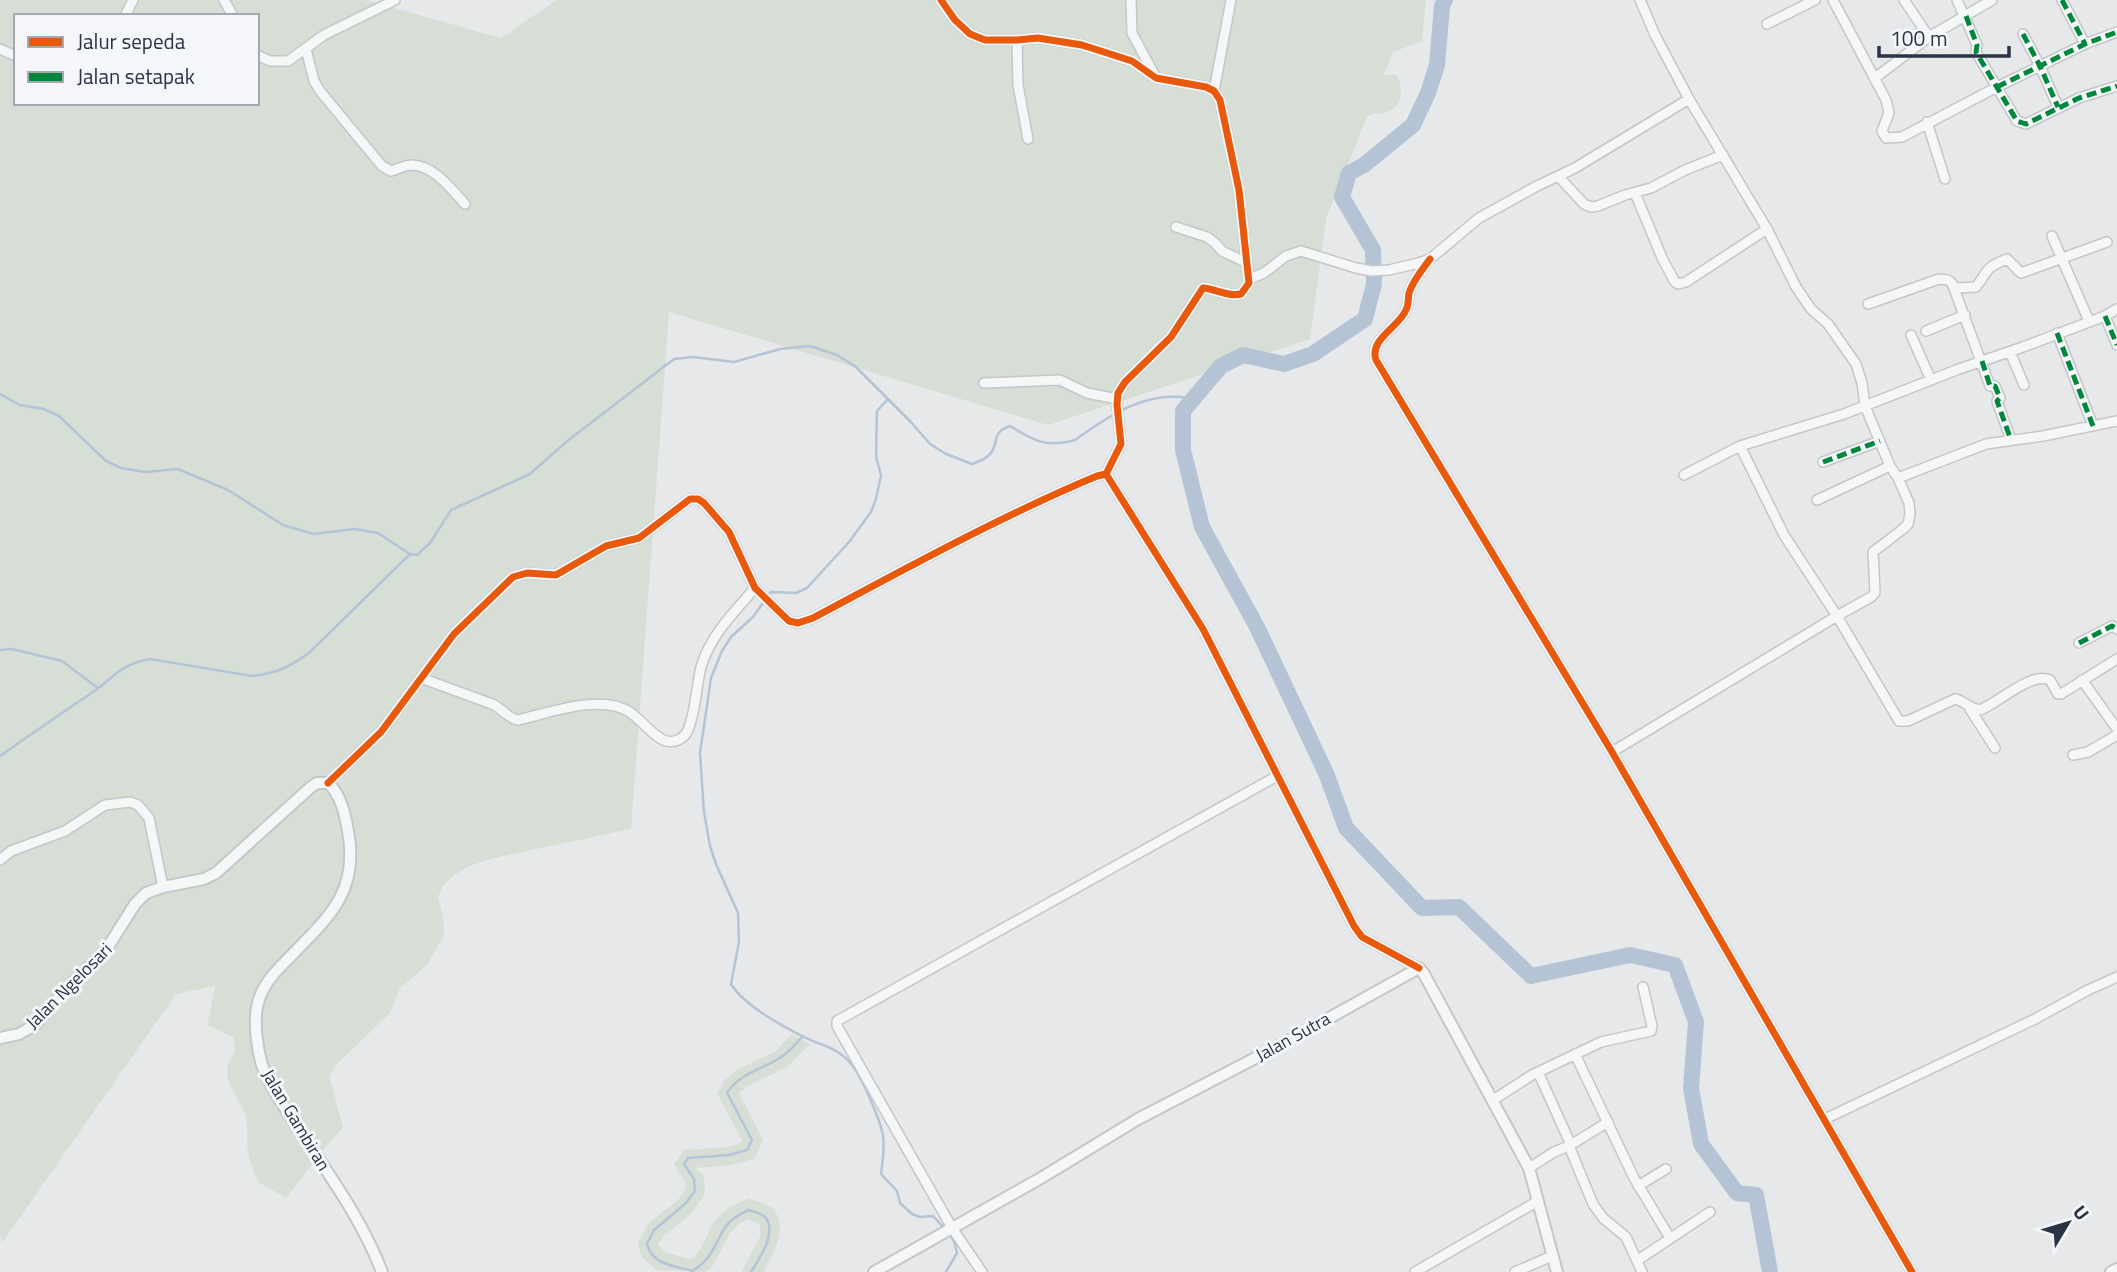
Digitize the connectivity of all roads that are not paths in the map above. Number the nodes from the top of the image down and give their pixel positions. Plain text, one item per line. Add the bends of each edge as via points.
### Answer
1 (395, 0) edge
2 (941, 0) edge
3 (1131, 0) edge
4 (1231, 0) edge
5 (1640, 0) edge
6 (1815, 0) edge
7 (1833, 0) edge
8 (1904, 0) edge
9 (1957, 0) edge
10 (1993, 0) edge
11 (2062, 0) edge
12 (1800, 3) edge
13 (1966, 16) junction
14 (1767, 24) dead end
15 (2117, 32) edge
16 (2023, 34) dead end
17 (1929, 37) junction
18 (1017, 40) junction
19 (2085, 44) junction
20 (306, 49) junction
21 (259, 56) edge
22 (2040, 66) junction
23 (1156, 78) junction
24 (1875, 78) junction
25 (2117, 86) edge
26 (1997, 87) junction
27 (1214, 91) junction
28 (1689, 99) junction
29 (2058, 107) junction
30 (1927, 122) junction
31 (1028, 139) dead end
32 (1723, 155) junction
33 (1558, 176) junction
34 (1945, 180) dead end
35 (1635, 193) junction
36 (465, 204) dead end
37 (1176, 227) dead end
38 (1767, 229) junction
39 (2052, 236) dead end
40 (2107, 242) dead end
41 (1430, 259) junction
42 (2063, 259) junction
43 (1247, 263) junction
44 (1248, 279) junction
45 (1955, 288) junction
46 (1868, 304) dead end
47 (2117, 309) edge
48 (1965, 315) junction
49 (2105, 316) junction
50 (2089, 321) junction
51 (1926, 331) dead end
52 (2057, 333) junction
53 (1911, 335) dead end
54 (2117, 345) edge
55 (2010, 352) junction
56 (1982, 360) junction
57 (1931, 380) junction
58 (984, 383) dead end
59 (2024, 385) dead end
60 (1117, 402) junction
61 (1865, 406) junction
62 (2117, 421) edge
63 (2093, 426) junction
64 (2011, 440) junction
65 (1880, 441) junction
66 (1740, 446) junction
67 (1823, 462) dead end
68 (1890, 466) junction
69 (1106, 474) junction
70 (1684, 475) dead end
71 (1898, 478) junction
72 (1817, 500) dead end
73 (762, 594) junction
74 (1838, 617) junction
75 (2117, 629) edge
76 (2079, 643) dead end
77 (2117, 659) edge
78 (421, 678) junction
79 (2082, 680) junction
80 (1970, 709) junction
81 (2117, 729) edge
82 (2117, 735) edge
83 (1995, 748) dead end
84 (1612, 752) junction
85 (2073, 755) dead end
86 (1277, 776) junction
87 (328, 783) junction
88 (0, 860) edge
89 (163, 887) junction
90 (1419, 968) junction
91 (2117, 977) edge
92 (1643, 987) dead end
93 (0, 1038) edge
94 (1575, 1054) junction
95 (1538, 1072) junction
96 (1493, 1100) junction
97 (1825, 1119) junction
98 (1608, 1122) junction
99 (1570, 1146) junction
100 (1529, 1168) junction
101 (1666, 1169) dead end
102 (1638, 1186) junction
103 (1538, 1202) junction
104 (1710, 1212) dead end
105 (948, 1230) junction
106 (1670, 1238) junction
107 (1552, 1256) junction
108 (1638, 1260) junction
109 (2117, 1269) edge
110 (382, 1272) edge
111 (874, 1272) edge
112 (982, 1272) edge
113 (1415, 1272) edge
114 (1515, 1272) edge
115 (1557, 1272) edge
116 (1642, 1272) edge
117 (1912, 1272) edge
118 (2111, 1272) edge

1 - 20 street via 324,35
2 - 18 street via 970,34 985,40
3 - 23 street via 1132,33
4 - 27 street
5 - 28 street
6 - 12 street
7 - 24 street
8 - 17 street
9 - 13 street
10 - 13 street
11 - 19 street
12 - 14 street
13 - 17 street
13 - 26 street via 1978,45 1976,52
15 - 19 street
16 - 22 street
17 - 24 street
18 - 23 street via 1038,38 1082,45 1132,61
18 - 31 street via 1017,85
19 - 22 street
20 - 21 street via 288,61
20 - 36 street via 320,91 382,166 391,171 415,165 430,171
22 - 26 street
22 - 29 street
23 - 27 street
24 - 30 street via 1889,108 1884,137 1902,137
25 - 29 street
26 - 29 street via 2021,123
26 - 30 street
27 - 43 street via 1220,100 1239,190
28 - 32 street
28 - 33 street
30 - 34 street
32 - 35 street
32 - 38 street
33 - 35 street via 1578,200 1591,207
33 - 41 street via 1479,218
35 - 38 street via 1678,284
37 - 43 street via 1212,240 1222,251
38 - 61 street via 1805,300 1857,364
39 - 42 street
40 - 42 street
41 - 44 street via 1372,271 1301,251
41 - 84 street via 1413,283 1402,317 1376,346 1376,360
42 - 45 street via 2021,273 2007,259 1984,273 1976,287
42 - 50 street
43 - 44 street
44 - 60 street via 1245,290 1232,296 1203,288 1171,337 1125,382
45 - 46 street via 1948,280 1939,279
45 - 48 street
47 - 49 street
48 - 51 street
48 - 56 street
49 - 50 street
49 - 54 street
50 - 52 street
52 - 55 street
52 - 63 street
53 - 57 street
55 - 56 street
55 - 59 street
56 - 57 street
56 - 64 street via 1990,386 1995,386 2000,398 1997,401
57 - 61 street
58 - 60 street via 1060,380
60 - 69 street via 1121,444
61 - 65 street
61 - 66 street
62 - 63 street
63 - 64 street
64 - 71 street via 1986,444
65 - 67 street
65 - 68 street
66 - 70 street
66 - 74 street via 1784,535
68 - 71 street
68 - 72 street
69 - 73 street via 976,532 798,624
69 - 86 street via 1203,629
71 - 74 street via 1909,503 1908,524 1873,552 1875,593
73 - 78 street via 728,619 711,645 701,666 688,730 675,741 662,739 616,706 583,705 518,720 499,707
73 - 78 street via 729,532 704,503 691,499 639,538 606,546 556,575 513,577 454,634
74 - 80 street via 1899,721 1955,699
74 - 84 street
75 - 76 street via 2112,626
77 - 79 street
78 - 87 street via 381,732
79 - 80 street via 2059,694 2050,680 2041,677 1987,707
79 - 81 street
80 - 83 street
82 - 85 street
84 - 97 street
86 - 90 street via 1362,937
86 - 105 street via 836,1021
87 - 89 street, Jalan Ngelosari via 311,787 216,873
87 - 110 street, Jalan Gambiran via 338,796 347,827 352,863 349,877 327,918 275,972 260,995 258,1044 267,1075 361,1225
88 - 89 street via 11,851 65,831 105,805 130,802 149,818
89 - 93 street, Jalan Ngelosari via 146,892 106,950 35,1024
90 - 96 street
90 - 105 street, Jalan Sutra via 1138,1119
91 - 97 street
92 - 94 street via 1651,1031 1601,1042
94 - 95 street
94 - 98 street
95 - 96 street
95 - 99 street
96 - 100 street
97 - 117 street
98 - 99 street
98 - 102 street
99 - 100 street
99 - 108 street via 1592,1204 1626,1237
100 - 103 street
101 - 102 street
102 - 106 street
103 - 107 street
103 - 113 street
104 - 106 street
105 - 111 street, Jalan Sutra
105 - 112 street via 963,1242
106 - 108 street
107 - 114 street
107 - 115 street
108 - 116 street
109 - 118 street

